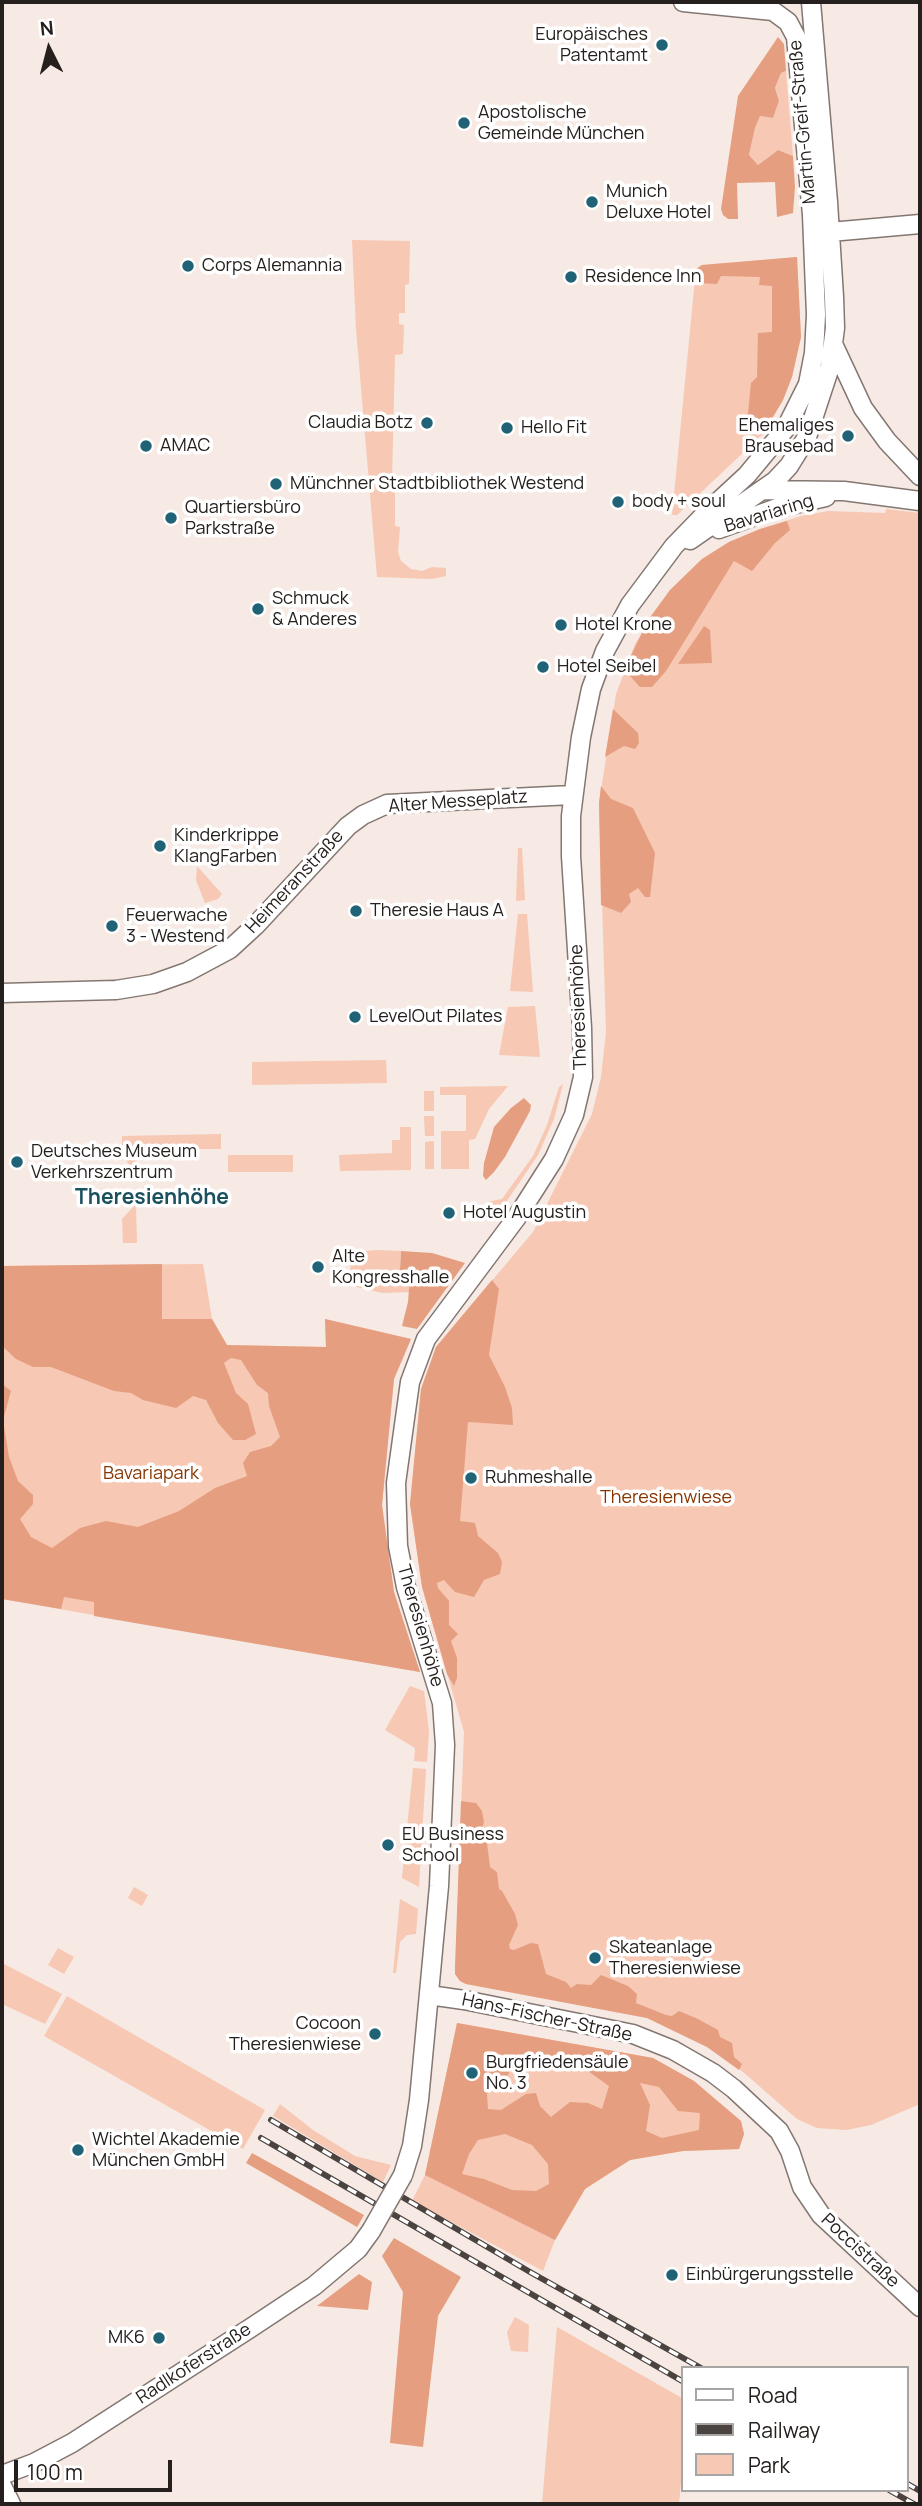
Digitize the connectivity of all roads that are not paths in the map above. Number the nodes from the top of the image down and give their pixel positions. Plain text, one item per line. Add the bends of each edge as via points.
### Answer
1 (683, 2) edge
2 (811, 2) edge
3 (920, 223) edge
4 (821, 233) junction
5 (834, 345) junction
6 (763, 458) junction
7 (920, 476) edge
8 (763, 490) junction
9 (860, 493) junction
10 (724, 496) junction
11 (920, 501) edge
12 (777, 508) junction
13 (682, 547) junction
14 (656, 569) junction
15 (572, 795) junction
16 (348, 826) joint
17 (2, 993) edge
18 (429, 1995) junction
19 (790, 2151) joint
20 (920, 2307) edge
21 (2, 2474) edge
22 (2, 2486) edge
23 (11, 2504) edge

1 - 4 main road, Martin-Greif-Straße via 777,13 788,22 796,37
2 - 4 main road, Martin-Greif-Straße
3 - 4 main road
4 - 5 main road via 835,316
4 - 6 main road, Theresienhöhe via 812,368 803,398
5 - 7 main road via 863,408
5 - 8 main road, Theresienhöhe via 807,437 789,466
6 - 8 main road
6 - 10 main road, Theresienhöhe
8 - 9 main road, Bavariaring
8 - 10 main road
8 - 12 main road
8 - 13 main road, Theresienhöhe
9 - 11 main road, Bavariaring
9 - 12 main road, Bavariaring
10 - 14 main road, Theresienhöhe
12 - 13 main road, Bavariaring
13 - 14 main road, Theresienhöhe
14 - 15 main road, Theresienhöhe via 629,605 605,651 591,689
15 - 16 main road, Alter Messeplatz via 387,804
15 - 18 main road, Theresienhöhe via 583,1077 574,1115 554,1159 517,1217 426,1339 410,1382 398,1455 395,1504 402,1568 445,1721 439,1886
16 - 17 main road, Heimeranstraße via 256,926 230,949 187,972 116,990
18 - 19 main road, Hans-Fischer-Straße via 586,2023 655,2042 734,2089 770,2120
18 - 21 main road, Radlkoferstraße, bridge via 412,2146 402,2175 358,2249 314,2286 72,2444
19 - 20 main road, Poccistraße via 802,2187 821,2216
22 - 23 main road

